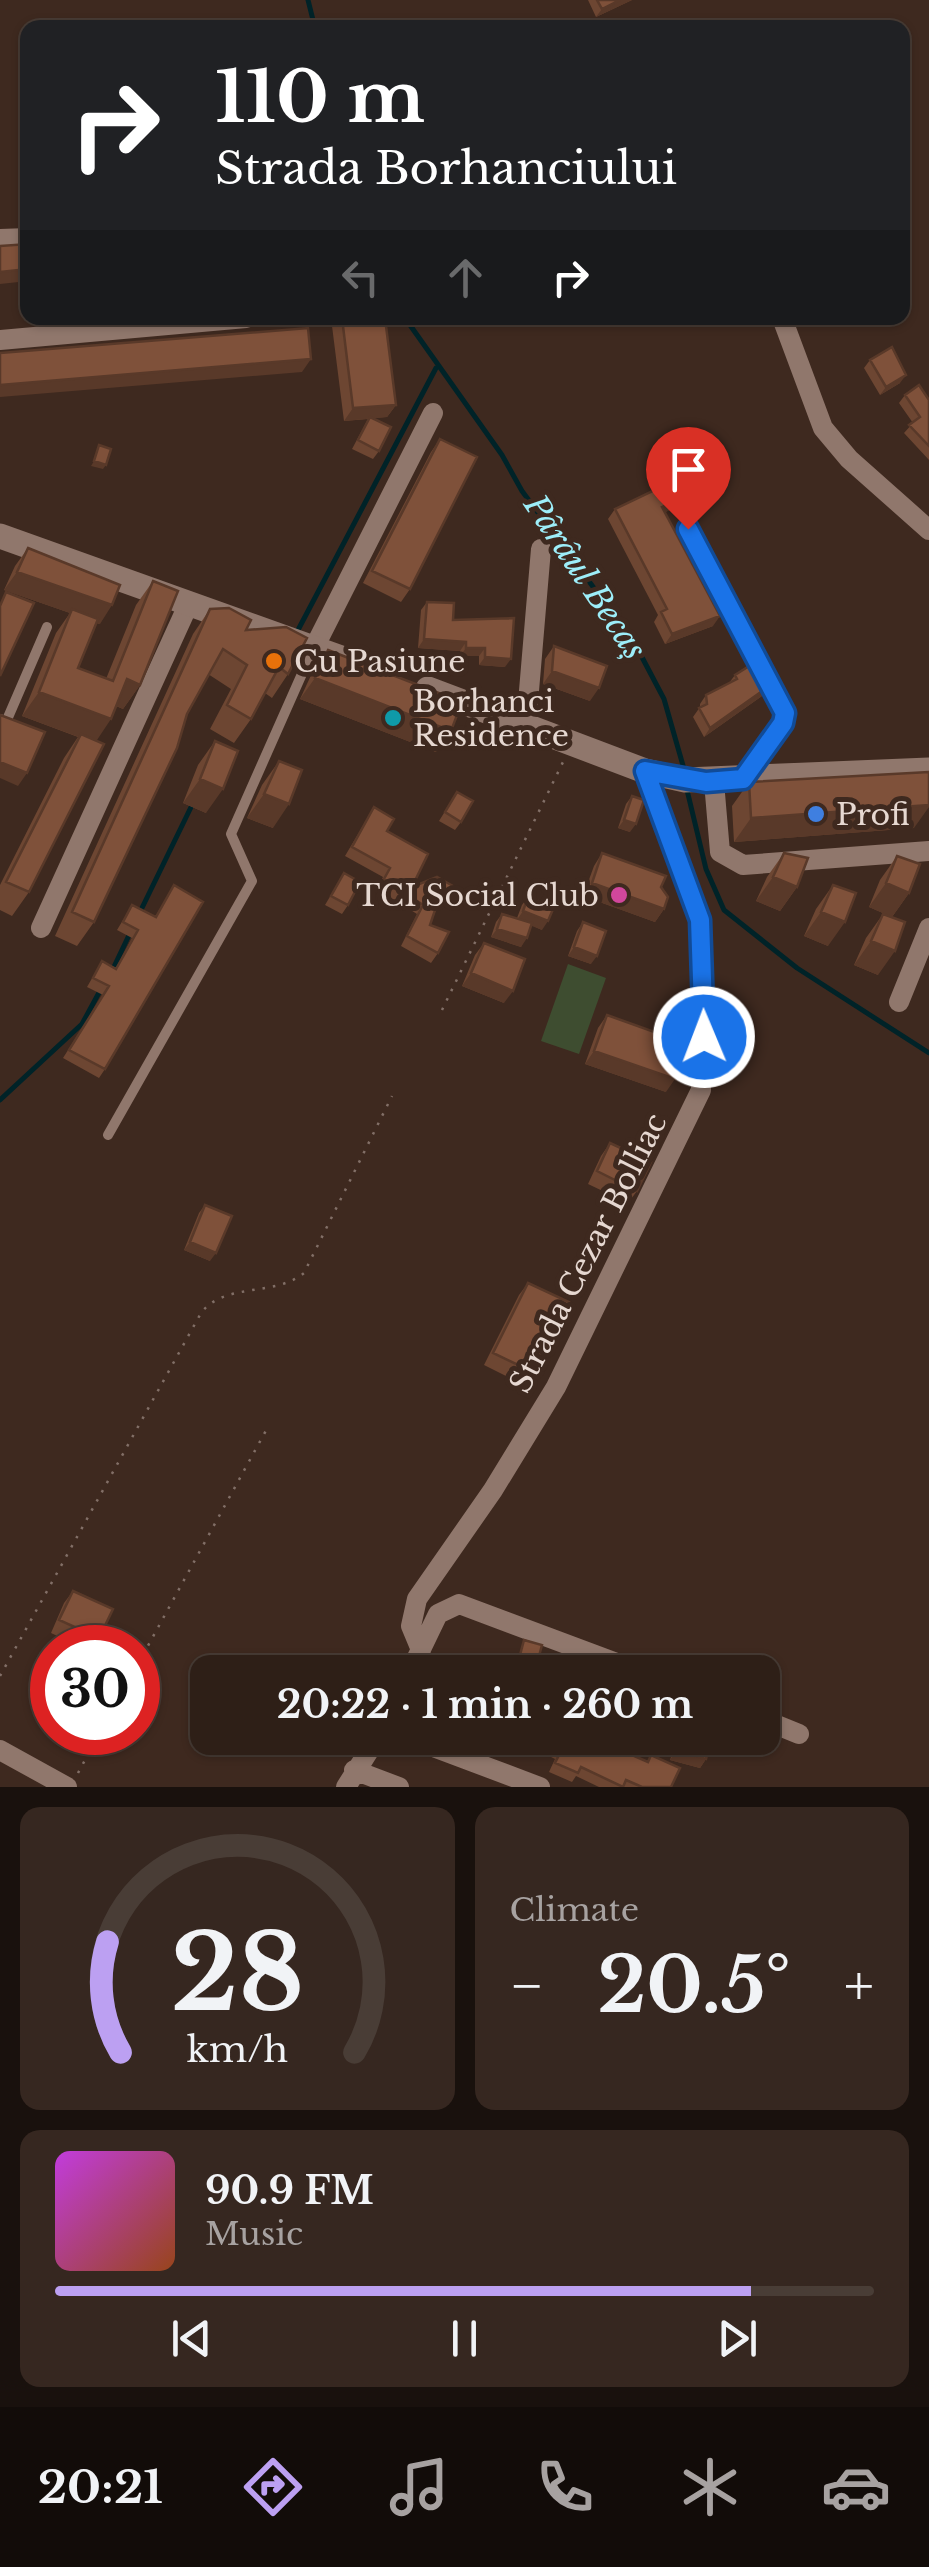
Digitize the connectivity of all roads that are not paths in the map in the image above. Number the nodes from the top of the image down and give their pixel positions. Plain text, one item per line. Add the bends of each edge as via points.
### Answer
1 (168, 325) edge
2 (785, 325) edge
3 (0, 340) edge
4 (433, 413) dead end
5 (688, 529) dead end
6 (929, 530) edge
7 (0, 536) edge
8 (541, 550) dead end
9 (189, 603) junction
10 (47, 627) dead end
11 (314, 648) junction
12 (379, 672) edge
13 (411, 683) edge
14 (0, 719) edge
15 (526, 726) junction
16 (929, 770) edge
17 (655, 774) junction
18 (743, 779) junction
19 (710, 782) junction
20 (929, 851) edge
21 (40, 928) dead end
22 (929, 928) edge
23 (899, 1002) dead end
24 (108, 1135) dead end
25 (422, 1650) junction
26 (419, 1655) edge
27 (596, 1655) edge
28 (780, 1727) edge
29 (800, 1734) dead end
30 (0, 1750) edge
31 (366, 1755) edge
32 (454, 1755) edge
33 (350, 1779) edge
34 (36, 1780) edge
35 (72, 1780) edge
36 (400, 1787) edge
37 (540, 1787) edge

1 - 3 street
2 - 6 street via 823,428
4 - 11 street
5 - 18 street via 784,708 783,723
7 - 9 main road
8 - 15 street
9 - 11 main road
9 - 21 street
10 - 14 lane via 6,722
11 - 12 main road
11 - 24 lane via 231,834 252,881
13 - 15 main road
15 - 17 main road
16 - 18 main road
17 - 19 main road
17 - 25 street, Strada Cezar Bolliac via 700,920 701,1090 556,1387 417,1599 411,1626
18 - 19 main road
19 - 20 street via 720,852 743,865
22 - 23 street
25 - 26 street
25 - 27 street via 438,1614 459,1604
28 - 29 street
30 - 34 street
31 - 33 street
32 - 37 street
33 - 36 street
34 - 35 street

